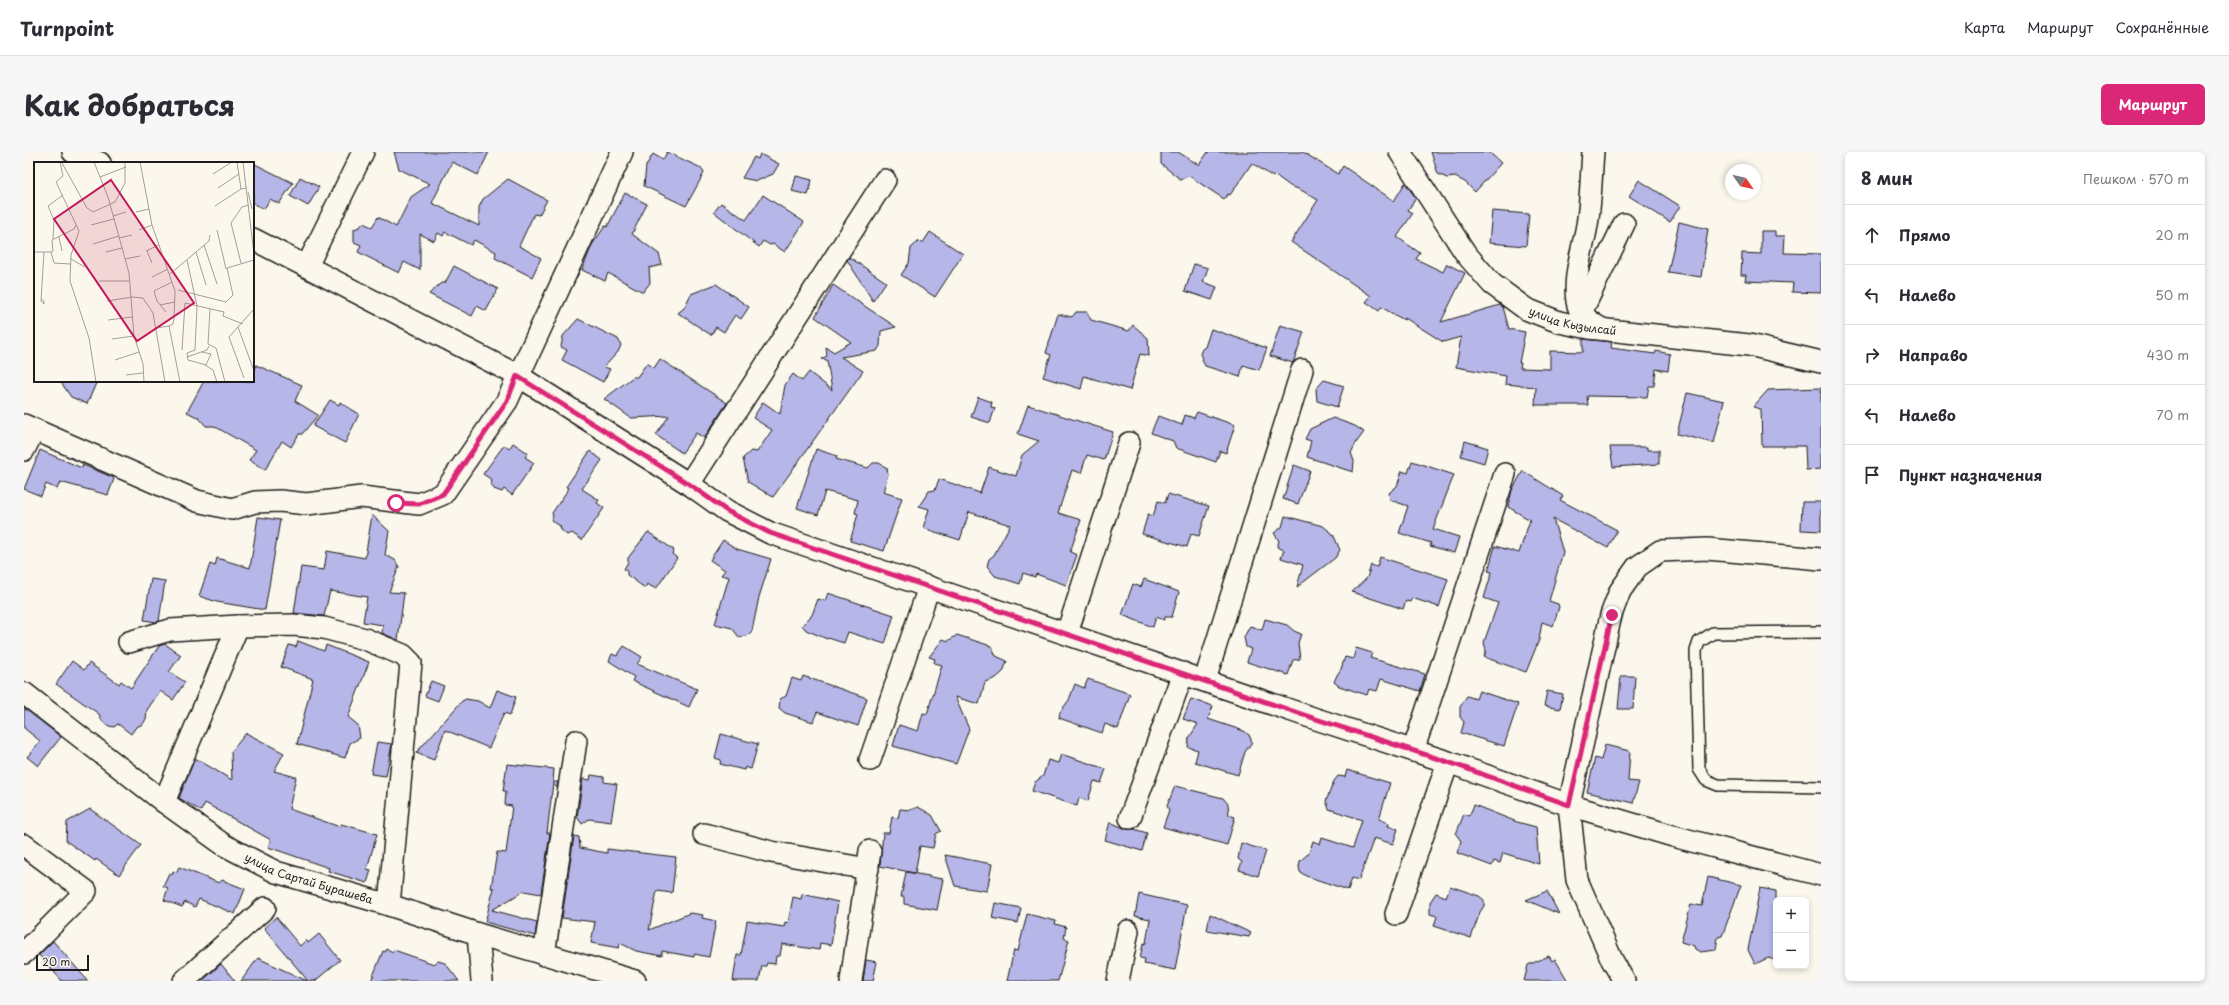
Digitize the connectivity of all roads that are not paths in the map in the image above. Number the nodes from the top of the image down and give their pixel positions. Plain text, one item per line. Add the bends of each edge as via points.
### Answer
1 (73, 152) edge
2 (107, 152) edge
3 (363, 152) edge
4 (622, 152) edge
5 (1400, 152) edge
6 (1593, 152) edge
7 (98, 162) edge
8 (102, 162) edge
9 (885, 180) dead end
10 (1624, 224) dead end
11 (254, 240) edge
12 (307, 266) junction
13 (1581, 313) junction
14 (1603, 330) junction
15 (1821, 362) edge
16 (1302, 370) dead end
17 (517, 376) junction
18 (29, 428) edge
19 (1129, 443) dead end
20 (24, 450) edge
21 (1505, 474) dead end
22 (689, 484) junction
23 (1821, 559) edge
24 (929, 587) junction
25 (238, 626) junction
26 (1821, 632) edge
27 (1067, 633) junction
28 (128, 642) dead end
29 (1183, 673) junction
30 (1205, 680) junction
31 (24, 693) edge
32 (576, 741) dead end
33 (1413, 751) junction
34 (870, 760) dead end
35 (1448, 762) junction
36 (1821, 787) edge
37 (164, 802) junction
38 (1569, 805) junction
39 (1130, 818) dead end
40 (704, 834) dead end
41 (24, 845) edge
42 (1821, 875) edge
43 (389, 905) junction
44 (265, 908) dead end
45 (1396, 914) dead end
46 (1128, 931) dead end
47 (478, 934) junction
48 (24, 953) edge
49 (544, 955) junction
50 (184, 981) edge
51 (482, 981) edge
52 (635, 981) edge
53 (851, 981) edge
54 (1118, 981) edge
55 (1624, 981) edge

1 - 7 street
2 - 8 street
3 - 12 street
4 - 17 street
5 - 14 street, улица Кызылсай via 1466,254 1492,284 1526,309 1558,322
6 - 13 street via 1587,224 1578,275 1577,301
9 - 22 street
10 - 13 street
11 - 12 street
12 - 17 street
13 - 14 street via 1590,323
14 - 15 street, улица Кызылсай via 1749,345
16 - 30 street
17 - 18 street via 507,401 443,494 419,504 361,498 307,504 255,502 232,509 215,506 176,492
17 - 22 street
18 - 20 street
19 - 27 street
21 - 33 street
22 - 24 street via 727,511 770,533
23 - 38 street via 1707,549 1660,551 1638,566 1620,591 1612,615
24 - 27 street
24 - 34 street
25 - 28 street via 170,630
25 - 37 street
25 - 43 street via 293,625 324,628 365,639 403,655 412,663
26 - 36 lane via 1713,633 1699,642 1696,651 1699,769 1706,780 1724,785
27 - 29 street
29 - 30 street
29 - 39 street
30 - 33 street
31 - 37 street, улица Сартай Бурашева
32 - 49 street
33 - 35 street
35 - 38 street
35 - 45 street
37 - 43 street, улица Сартай Бурашева via 224,845 276,872
38 - 42 street via 1673,836
38 - 55 street via 1577,880 1612,960
40 - 53 street via 771,852 869,860
41 - 48 street via 86,891
43 - 47 street, улица Сартай Бурашева
44 - 50 street
46 - 54 street
47 - 49 street, улица Сартай Бурашева
47 - 51 street
49 - 52 street, улица Сартай Бурашева

